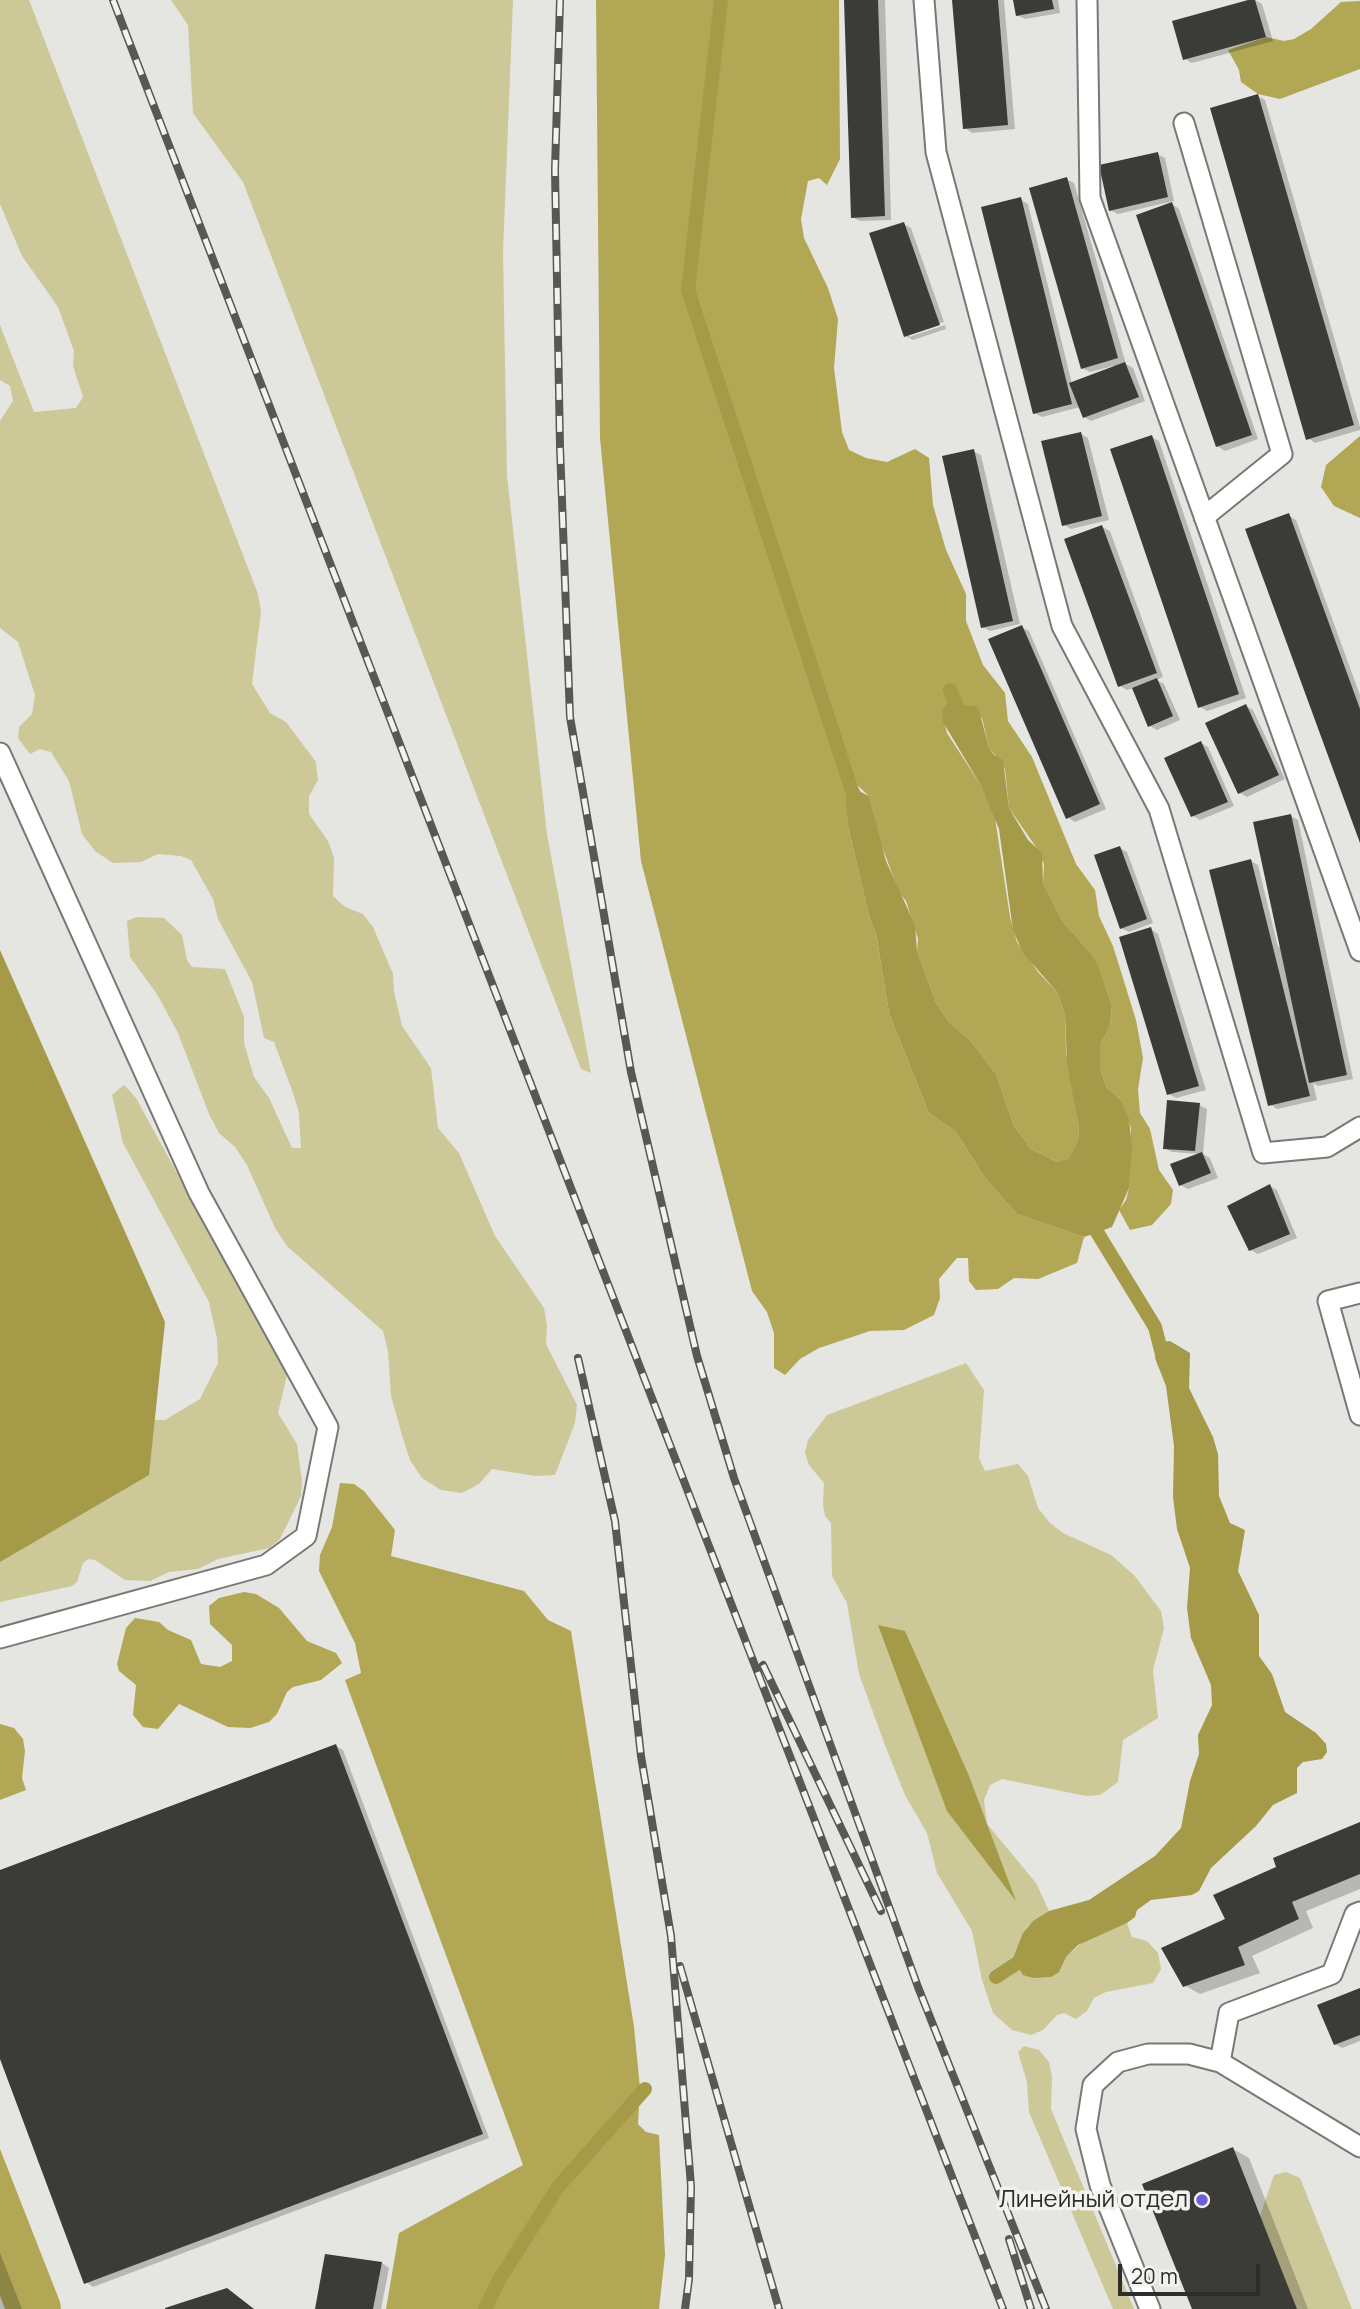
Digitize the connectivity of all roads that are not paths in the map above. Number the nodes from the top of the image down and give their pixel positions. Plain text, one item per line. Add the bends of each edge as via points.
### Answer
1 (924, 0) edge
2 (1087, 0) edge
3 (1184, 123) dead end
4 (1204, 517) junction
5 (0, 753) edge
6 (1360, 951) edge
7 (1360, 1127) edge
8 (1360, 1293) edge
9 (1360, 1415) edge
10 (0, 1638) edge
11 (1360, 1912) edge
12 (1220, 2062) junction
13 (1360, 2147) edge
14 (1150, 2309) edge

1 - 7 lane via 936,152 1062,626 1159,809 1263,1153 1327,1147
2 - 4 lane via 1090,198
3 - 4 lane via 1282,454
4 - 6 lane
5 - 10 lane via 199,1193 328,1427 306,1536 266,1565
8 - 9 lane via 1328,1301
11 - 12 lane via 1355,1914 1332,1974 1229,2013
12 - 13 lane
12 - 14 lane via 1189,2054 1148,2054 1118,2062 1093,2085 1086,2129 1100,2185

